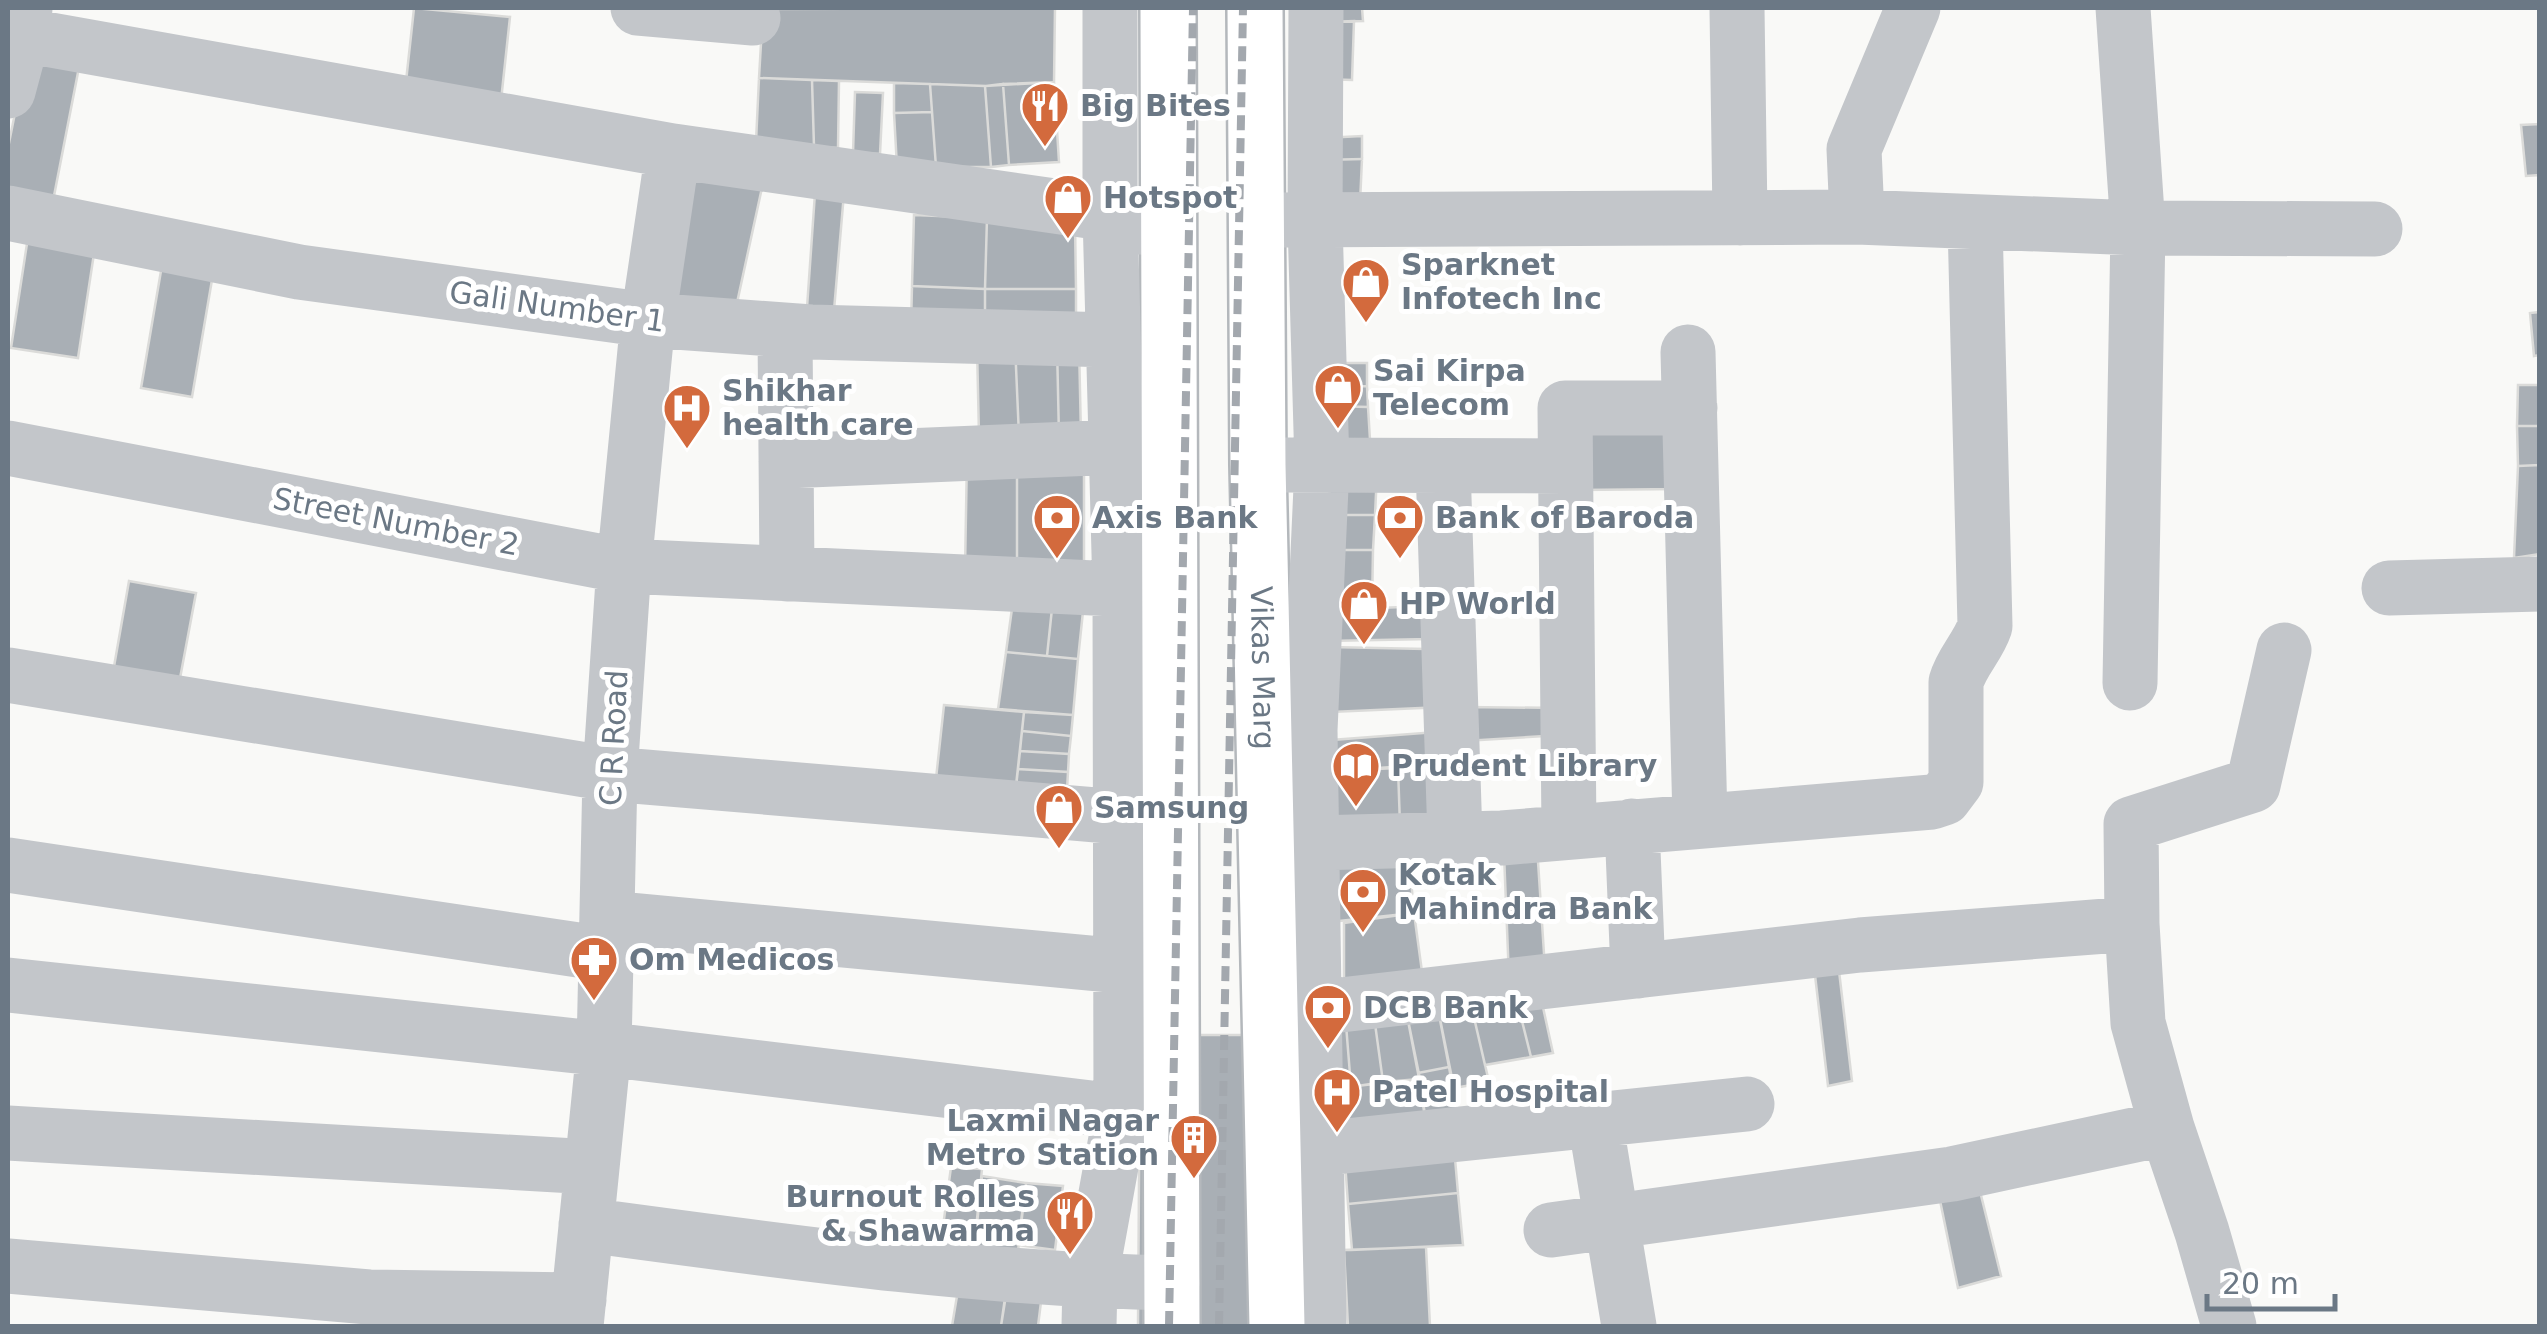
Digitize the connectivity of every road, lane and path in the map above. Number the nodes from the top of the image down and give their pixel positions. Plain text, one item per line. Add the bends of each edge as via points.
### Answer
1 (638, 8) edge
2 (1110, 8) edge
3 (1168, 8) edge
4 (1254, 8) edge
5 (1316, 8) edge
6 (1737, 8) edge
7 (1914, 8) edge
8 (2123, 8) edge
9 (753, 18) dead end
10 (18, 22) edge
11 (8, 91) edge
12 (673, 151) junction
13 (8, 214) edge
14 (1110, 214) junction
15 (1857, 217) junction
16 (1256, 218) junction
17 (1740, 218) junction
18 (1314, 222) junction
19 (1975, 222) junction
20 (2138, 228) junction
21 (2375, 229) dead end
22 (1168, 238) junction
23 (648, 320) junction
24 (785, 331) junction
25 (1112, 340) junction
26 (1688, 352) dead end
27 (1690, 408) junction
28 (1118, 447) junction
29 (8, 448) edge
30 (786, 461) junction
31 (1258, 465) junction
32 (1322, 465) junction
33 (1443, 466) junction
34 (1564, 466) junction
35 (624, 566) junction
36 (787, 574) junction
37 (2540, 584) edge
38 (2389, 588) dead end
39 (1144, 591) junction
40 (2284, 650) dead end
41 (8, 675) edge
42 (2130, 684) dead end
43 (610, 774) junction
44 (1120, 817) junction
45 (1700, 820) junction
46 (1632, 826) junction
47 (1568, 832) junction
48 (1455, 838) junction
49 (1290, 843) junction
50 (8, 865) edge
51 (2132, 924) junction
52 (606, 936) junction
53 (1120, 966) junction
54 (1638, 971) junction
55 (8, 985) edge
56 (1293, 1010) junction
57 (604, 1049) junction
58 (1746, 1104) dead end
59 (1146, 1114) junction
60 (1595, 1120) junction
61 (2166, 1128) junction
62 (8, 1133) edge
63 (1316, 1148) junction
64 (592, 1167) junction
65 (1611, 1221) junction
66 (586, 1225) junction
67 (1551, 1230) dead end
68 (8, 1266) edge
69 (1090, 1304) edge
70 (1172, 1305) edge
71 (577, 1313) edge
72 (1277, 1326) edge
73 (1319, 1326) edge
74 (1629, 1326) edge
75 (2229, 1326) edge

1 - 9 street
2 - 14 street
3 - 22 main road
4 - 16 main road, Vikas Marg
5 - 18 street
6 - 17 street
7 - 15 street via 1854,150
8 - 20 street
10 - 11 street
10 - 12 street
12 - 14 street
12 - 23 street, C R Road
13 - 23 street, Gali Number 1 via 300,272
14 - 22 street
14 - 25 street
15 - 17 street
15 - 19 street
16 - 18 street
16 - 31 main road, Vikas Marg
17 - 18 street
18 - 32 street
19 - 20 street
19 - 45 street via 1985,626 1956,682 1952,790 1932,802
20 - 21 street
20 - 42 street
22 - 39 main road
23 - 24 street, Gali Number 1
23 - 35 street, C R Road
24 - 25 street, Gali Number 1
24 - 30 street
25 - 28 street
26 - 27 street
27 - 34 street via 1564,408
27 - 45 street
28 - 30 street
28 - 39 street
29 - 35 street, Street Number 2
30 - 36 street
31 - 32 street
31 - 49 main road, Vikas Marg
32 - 33 street
32 - 49 street via 1310,730
33 - 34 street
33 - 48 street
34 - 47 street
35 - 36 street, Street Number 2
35 - 43 street, C R Road
36 - 39 street, Street Number 2
37 - 38 street
39 - 44 street
39 - 59 main road
40 - 51 street via 2253,785 2131,824
41 - 43 street
43 - 44 street
43 - 52 street, C R Road
44 - 53 street
45 - 46 street
46 - 47 street
46 - 54 street
47 - 48 street
48 - 49 street
49 - 56 main road, Vikas Marg
50 - 52 street
51 - 54 street
51 - 61 street via 2138,1024
52 - 53 street
52 - 57 street, C R Road
53 - 59 street
54 - 56 street
55 - 57 street
56 - 63 street
56 - 72 main road, Vikas Marg
57 - 59 street
57 - 64 street, C R Road
58 - 60 street
59 - 69 street
59 - 70 main road
60 - 63 street
60 - 65 street
61 - 65 street via 1952,1174
61 - 75 street
62 - 64 street
63 - 73 street
64 - 66 street, C R Road
65 - 67 street
65 - 74 street
66 - 69 street via 951,1270
66 - 71 street, C R Road
68 - 71 street
69 - 70 street

